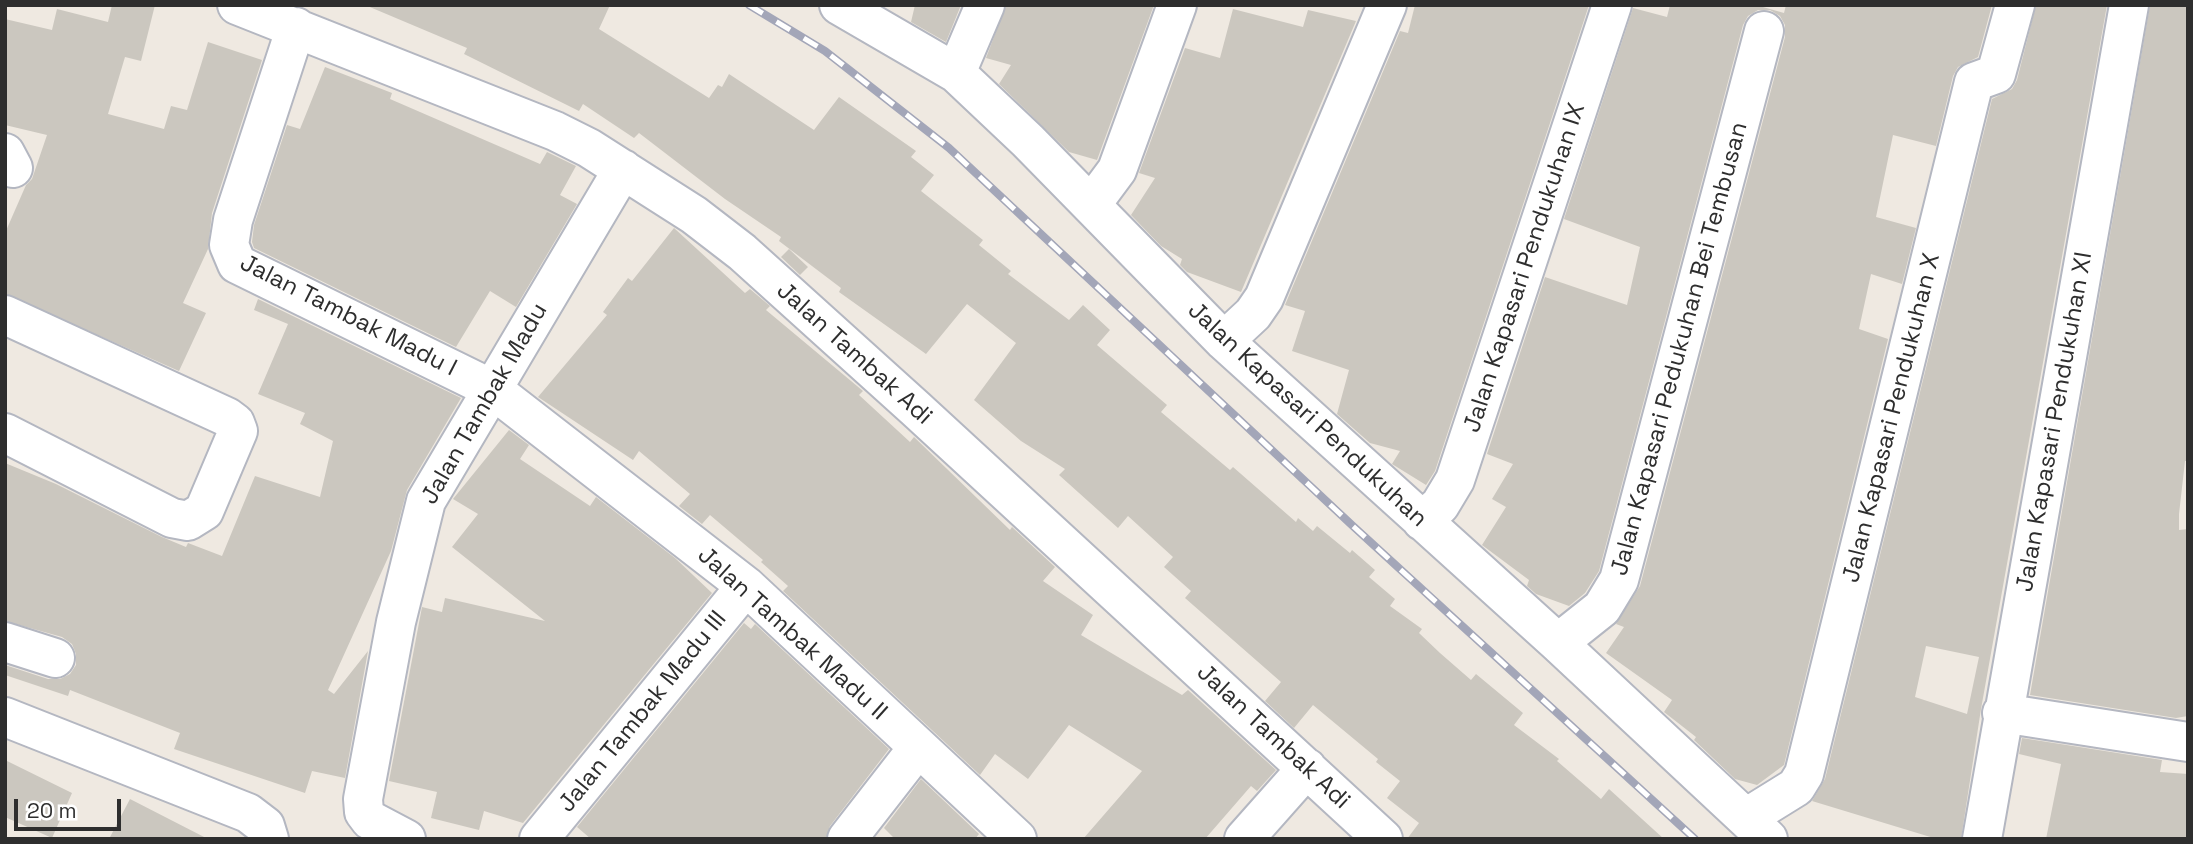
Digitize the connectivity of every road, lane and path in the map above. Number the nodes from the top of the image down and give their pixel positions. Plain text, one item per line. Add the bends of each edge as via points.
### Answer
1 (237, 5) edge
2 (839, 5) edge
3 (985, 5) edge
4 (1177, 5) edge
5 (1387, 5) edge
6 (1612, 5) edge
7 (2015, 5) edge
8 (2129, 5) edge
9 (296, 27) junction
10 (1764, 31) dead end
11 (956, 73) junction
12 (623, 169) junction
13 (1091, 205) junction
14 (5, 314) edge
15 (1224, 341) junction
16 (492, 389) junction
17 (5, 433) edge
18 (1422, 522) junction
19 (746, 586) junction
20 (5, 642) edge
21 (1558, 643) junction
22 (55, 658) dead end
23 (2002, 713) junction
24 (5, 717) edge
25 (2188, 742) edge
26 (917, 749) junction
27 (1307, 768) junction
28 (1757, 828) edge
29 (269, 839) edge
30 (406, 839) edge
31 (540, 839) edge
32 (847, 839) edge
33 (1017, 839) edge
34 (1244, 839) edge
35 (1383, 839) edge
36 (1982, 839) edge

1 - 9 street, Jalan Tambak Adi
2 - 11 street, Jalan Kapasari Pendukuhan
3 - 11 street
4 - 13 street via 1118,170
5 - 15 street via 1264,298
6 - 18 street, Jalan Kapasari Pendukuhan IX via 1455,480 1440,505
7 - 28 street, Jalan Kapasari Pendukuhan X via 1997,72 1974,82 1804,774
8 - 23 street, Jalan Kapasari Pendukuhan XI
9 - 12 street, Jalan Tambak Adi via 543,126
9 - 16 street, Jalan Tambak Madu I via 233,220 232,258 246,270
10 - 21 street, Jalan Kapasari Pedukuhan Bei Tembusan via 1619,580 1602,608
11 - 13 street, Jalan Kapasari Pendukuhan
12 - 16 street, Jalan Tambak Madu
12 - 27 street, Jalan Tambak Adi via 742,252
13 - 15 street, Jalan Kapasari Pendukuhan
14 - 17 street via 227,417 238,431 204,511 188,521 173,518
15 - 18 street, Jalan Kapasari Pendukuhan
16 - 19 street, Jalan Tambak Madu II
16 - 30 street, Jalan Tambak Madu via 426,501 396,622 363,805 373,824
18 - 21 street, Jalan Kapasari Pendukuhan
19 - 26 street, Jalan Tambak Madu II
19 - 31 street, Jalan Tambak Madu III
20 - 22 street
21 - 28 street, Jalan Kapasari Pendukuhan
23 - 25 street
23 - 36 street, Jalan Kapasari Pendukuhan XI
24 - 29 street via 248,813 265,825
26 - 32 street
26 - 33 street, Jalan Tambak Madu II
27 - 34 street
27 - 35 street, Jalan Tambak Adi

